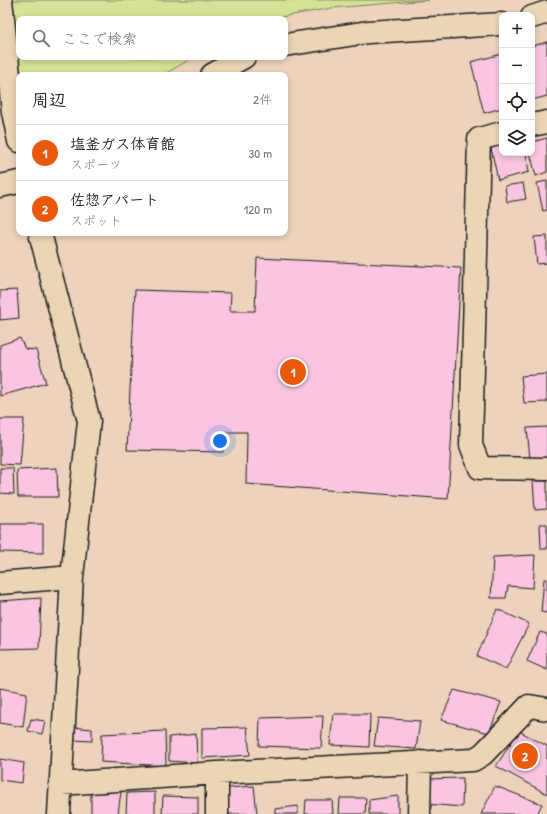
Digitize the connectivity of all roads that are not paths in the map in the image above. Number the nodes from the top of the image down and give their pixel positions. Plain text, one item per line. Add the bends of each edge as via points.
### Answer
1 (0, 0) edge
2 (547, 12) edge
3 (535, 16) edge
4 (499, 24) edge
5 (288, 45) edge
6 (239, 60) edge
7 (217, 72) edge
8 (547, 122) edge
9 (535, 124) edge
10 (16, 126) edge
11 (499, 134) edge
12 (16, 183) edge
13 (0, 186) edge
14 (41, 236) edge
15 (547, 469) edge
16 (72, 577) junction
17 (0, 583) edge
18 (547, 709) edge
19 (420, 762) junction
20 (218, 773) junction
21 (60, 784) junction
22 (59, 814) edge
23 (217, 814) edge
24 (419, 814) edge

1 - 10 street
2 - 3 street
4 - 5 street via 368,32
6 - 7 street
8 - 9 street
11 - 15 street via 479,139 472,445 480,468
12 - 13 street
14 - 16 street via 89,422
16 - 17 street
16 - 21 street
18 - 19 street via 529,706 483,754 473,760
19 - 20 street
19 - 24 street
20 - 21 street
20 - 23 street
21 - 22 street

